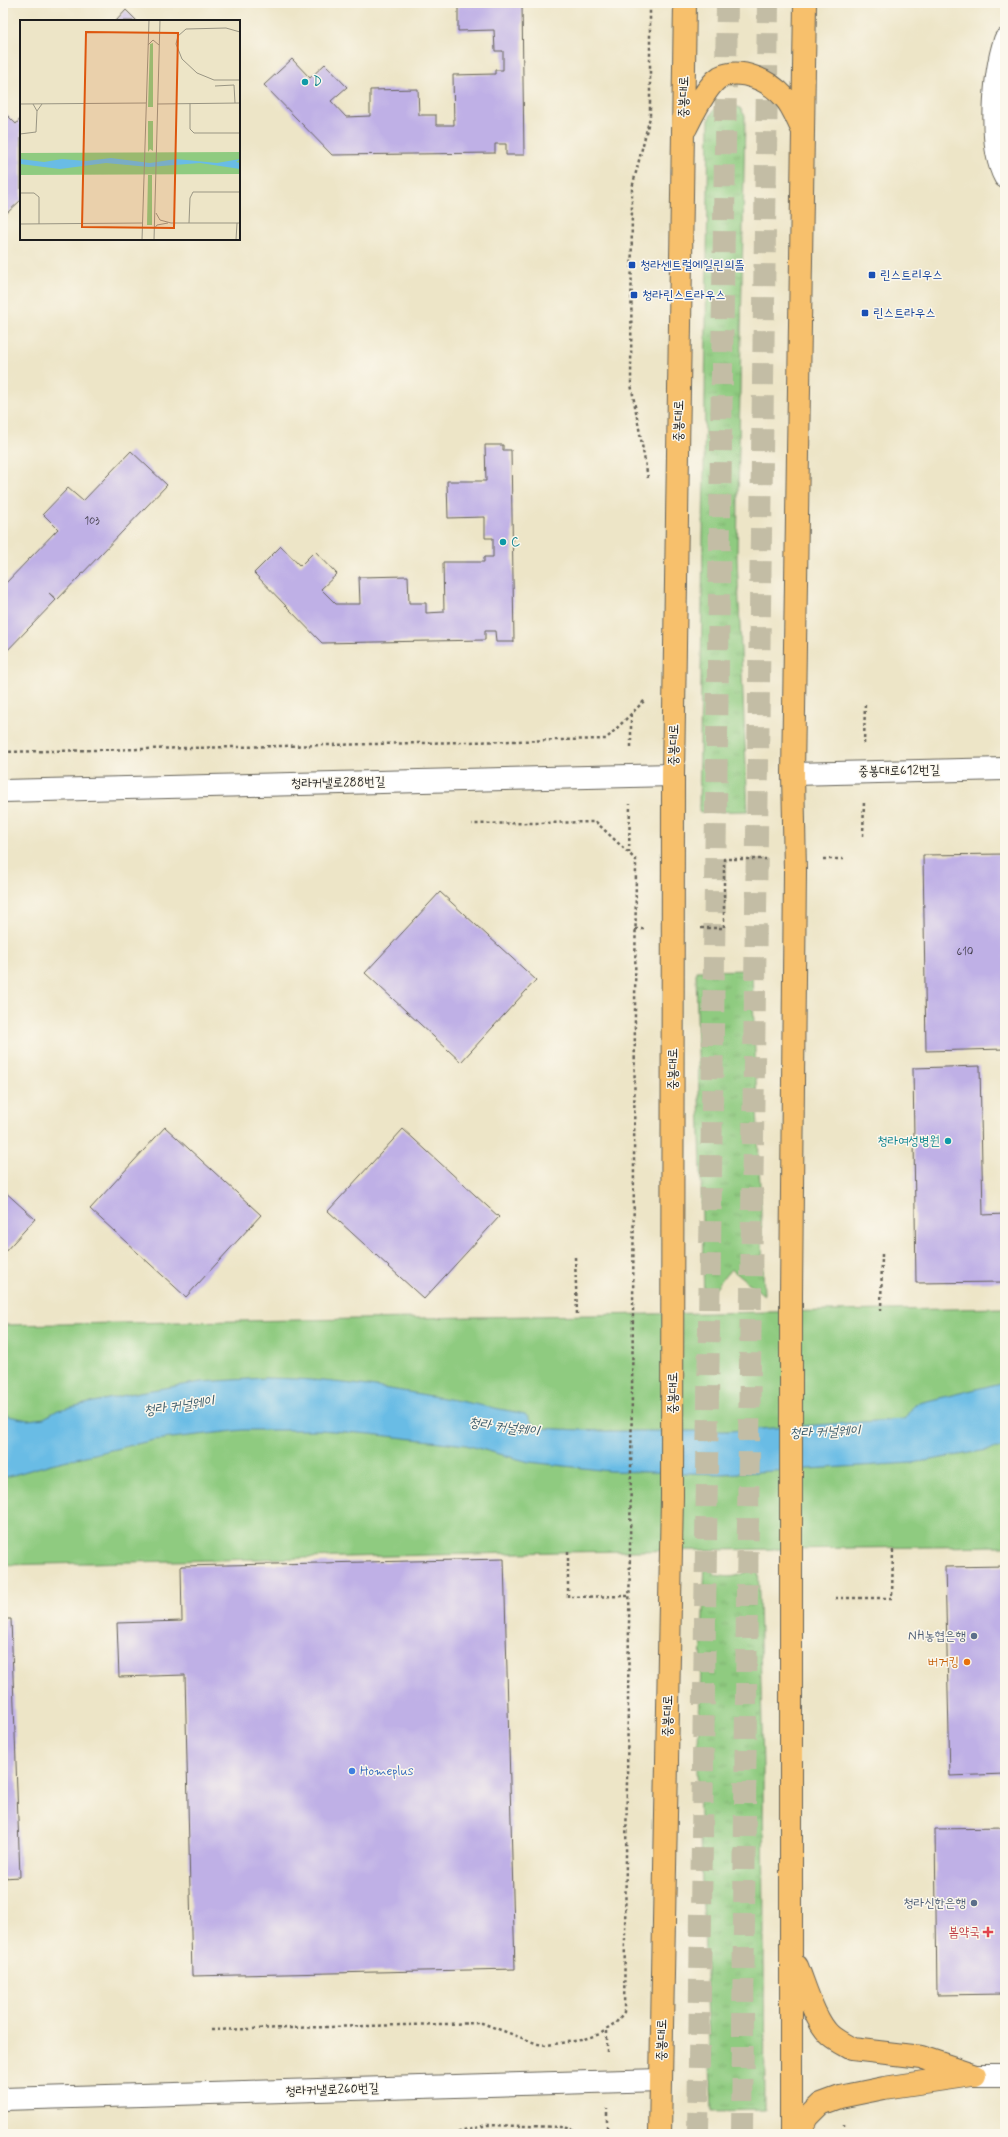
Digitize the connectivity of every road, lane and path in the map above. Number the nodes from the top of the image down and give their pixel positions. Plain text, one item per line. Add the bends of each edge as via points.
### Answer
1 (650, 3) edge
2 (685, 3) edge
3 (805, 3) edge
4 (1005, 40) edge
5 (803, 130) junction
6 (683, 134) junction
7 (1005, 177) edge
8 (649, 483) dead end
9 (646, 692) dead end
10 (3, 752) edge
11 (1005, 769) edge
12 (793, 774) junction
13 (673, 775) junction
14 (3, 791) edge
15 (472, 824) dead end
16 (749, 859) dead end
17 (697, 928) dead end
18 (882, 1254) dead end
19 (575, 1257) dead end
20 (881, 1311) dead end
21 (577, 1314) dead end
22 (893, 1548) dead end
23 (568, 1552) dead end
24 (629, 1596) junction
25 (835, 1598) dead end
26 (792, 1954) junction
27 (211, 2030) dead end
28 (975, 2075) junction
29 (1005, 2075) edge
30 (661, 2080) junction
31 (3, 2099) edge
32 (452, 2134) edge
33 (592, 2134) edge
34 (660, 2134) edge
35 (791, 2134) edge
36 (800, 2134) edge

1 - 8 path via 650,117 632,188 630,384
2 - 6 main road, 중봉대로
3 - 5 main road
4 - 7 street via 1000,54 995,88 998,150
5 - 6 main road via 784,97 766,82 742,73 720,78 700,99
5 - 12 main road
6 - 13 main road, 중봉대로
9 - 10 path via 646,699 606,739
11 - 12 street, 중봉대로612번길
12 - 26 main road via 795,870 791,1295
13 - 14 street, 청라커낼로288번길
13 - 30 main road, 중봉대로 via 671,1550
15 - 24 path via 596,822 636,860
16 - 17 path via 724,860 724,928
18 - 20 path
19 - 21 path
22 - 25 path via 892,1598
23 - 24 path via 568,1597
24 - 27 path via 624,2012 620,2020 593,2037 547,2045 482,2023
26 - 28 main road via 817,2015 830,2035 852,2049 921,2057
26 - 35 main road
28 - 29 street
28 - 36 main road via 840,2097 821,2104 808,2118
30 - 31 street, 청라커낼로260번길
30 - 34 main road, 중봉대로
32 - 33 path via 487,2125 562,2127

